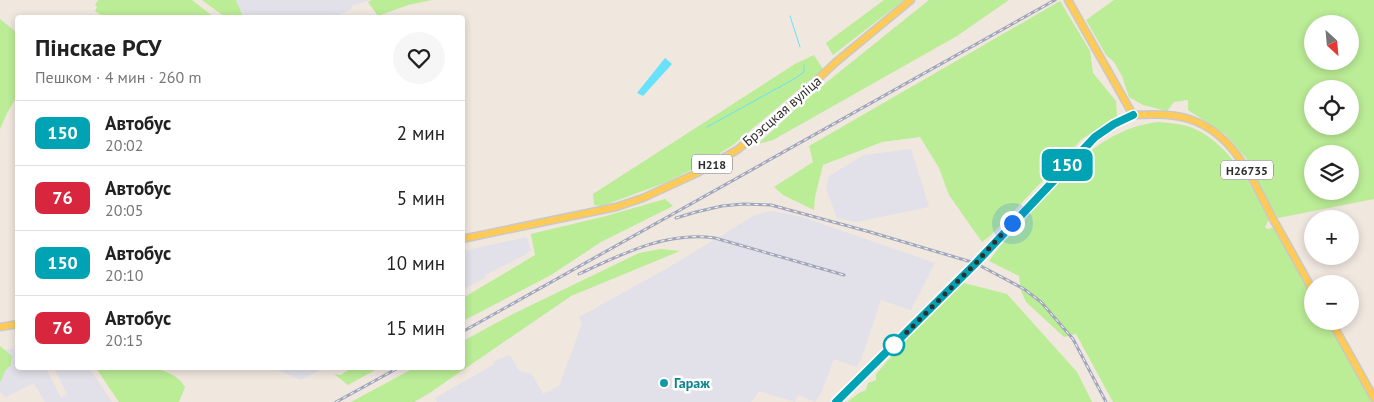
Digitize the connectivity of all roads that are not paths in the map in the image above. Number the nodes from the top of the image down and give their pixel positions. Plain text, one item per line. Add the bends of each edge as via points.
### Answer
1 (911, 0) edge
2 (1068, 0) edge
3 (1133, 115) junction
4 (465, 238) edge
5 (1304, 275) edge
6 (15, 324) edge
7 (0, 327) edge
8 (1336, 330) edge
9 (1374, 398) edge
10 (836, 402) edge

1 - 4 main road, Брэсцкая вуліца / Н218 via 836,62 772,122 737,150 696,173 616,207
2 - 3 main road
3 - 5 main road, Н26735 via 1165,115 1190,120 1224,140 1240,158
3 - 10 street via 1095,137 975,264
6 - 7 main road
8 - 9 main road

